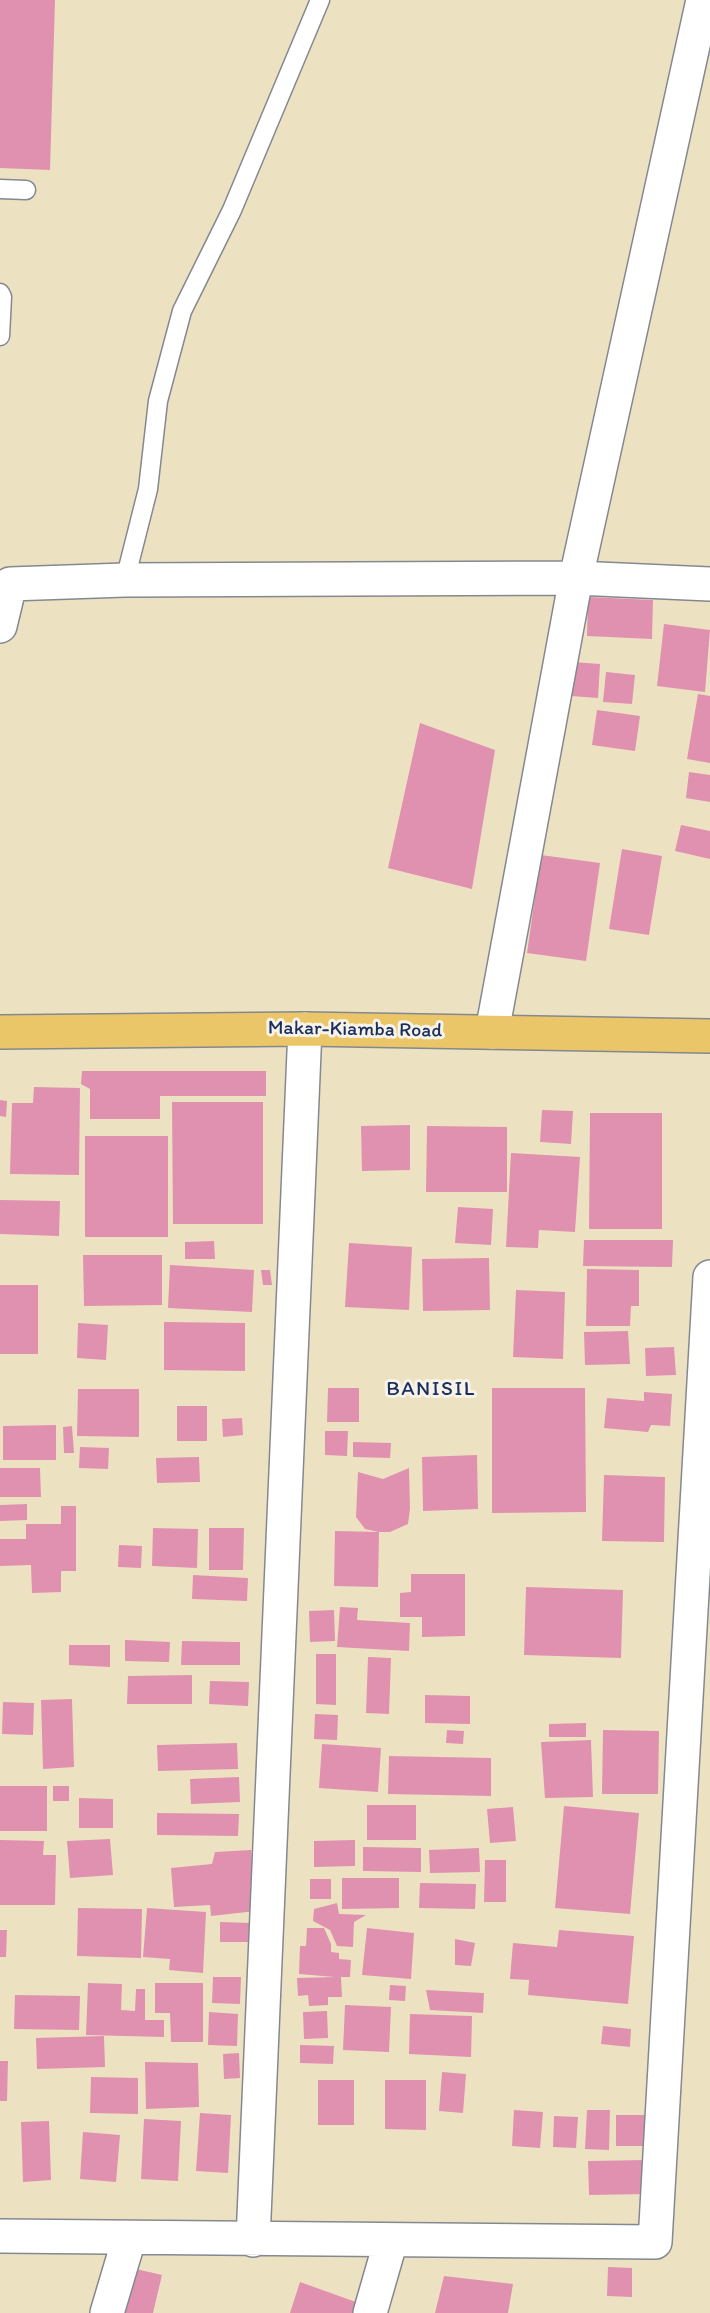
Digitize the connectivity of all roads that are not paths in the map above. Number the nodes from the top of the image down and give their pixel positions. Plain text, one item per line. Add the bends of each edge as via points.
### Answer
1 (320, 0) edge
2 (703, 0) edge
3 (0, 189) edge
4 (26, 190) dead end
5 (0, 293) edge
6 (0, 336) edge
7 (576, 578) junction
8 (125, 580) junction
9 (710, 584) edge
10 (0, 626) edge
11 (305, 1029) junction
12 (0, 1032) edge
13 (492, 1032) junction
14 (710, 1036) edge
15 (710, 1277) edge
16 (0, 2236) edge
17 (129, 2239) junction
18 (253, 2240) junction
19 (391, 2240) junction
20 (107, 2313) edge
21 (370, 2313) edge

1 - 8 lane via 232,210 182,311 158,401 148,489
2 - 7 street
3 - 4 lane
5 - 6 lane
7 - 8 street
7 - 9 street
7 - 13 street
8 - 10 street via 10,584
11 - 12 main road, Makar-Kiamba Road
11 - 13 main road, Makar-Kiamba Road
11 - 18 street
13 - 14 main road, Makar-Kiamba Road
15 - 19 street via 655,2242
16 - 17 street
17 - 18 street
17 - 20 street
18 - 19 street
19 - 21 street

